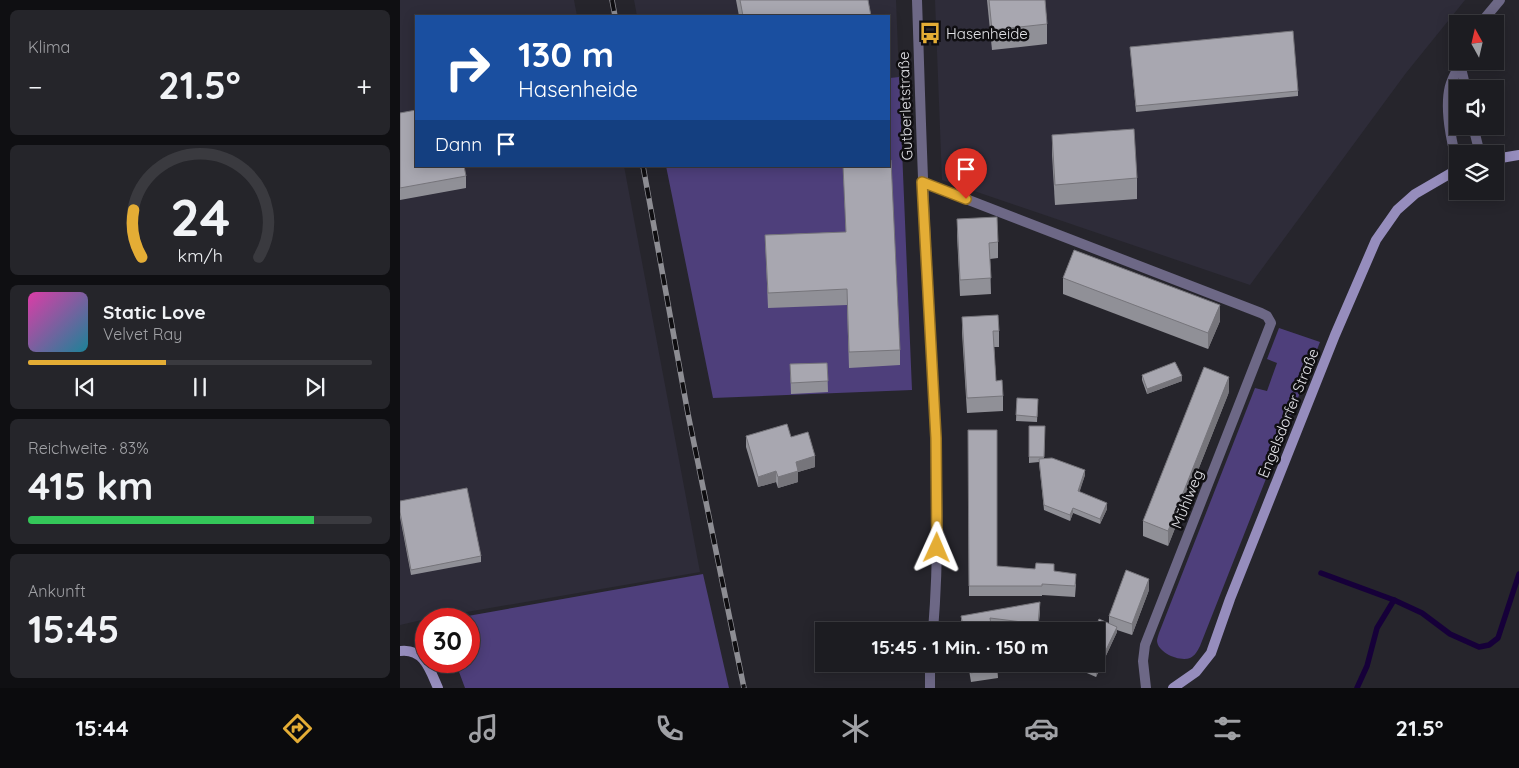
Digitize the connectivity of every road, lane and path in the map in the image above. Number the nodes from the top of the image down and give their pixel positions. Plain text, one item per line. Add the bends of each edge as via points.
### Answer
1 (916, 0) edge
2 (1500, 0) edge
3 (1488, 15) edge
4 (1457, 70) edge
5 (1453, 145) edge
6 (1519, 155) edge
7 (1504, 158) edge
8 (1449, 173) edge
9 (922, 182) junction
10 (934, 622) edge
11 (400, 651) edge
12 (930, 672) edge
13 (438, 688) edge
14 (930, 688) edge
15 (1146, 688) edge
16 (1173, 688) edge

1 - 9 street, Gutberletstraße
2 - 3 street
4 - 5 street via 1449,98
6 - 7 main road
8 - 16 main road, Engelsdorfer Straße via 1415,194 1397,210 1376,240 1335,335 1210,653 1196,672
9 - 10 street, Gutberletstraße via 937,462
9 - 15 street, Mühlweg via 1261,313 1272,323 1145,645
11 - 13 main road via 412,650 420,655
12 - 14 street

